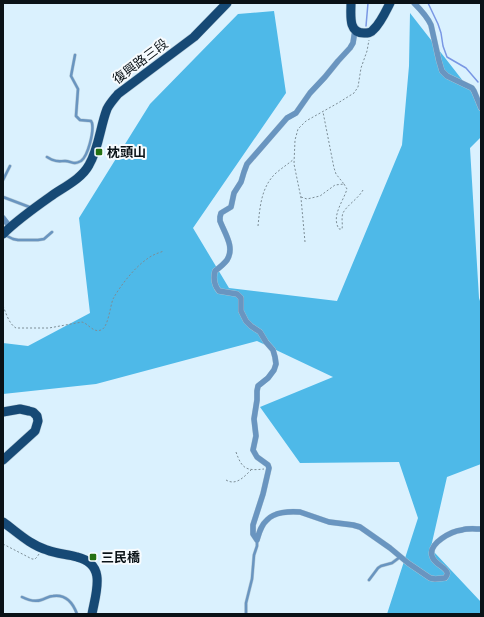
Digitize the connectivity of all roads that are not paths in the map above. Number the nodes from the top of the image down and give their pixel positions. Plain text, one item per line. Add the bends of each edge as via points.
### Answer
1 (227, 3) edge
2 (351, 3) edge
3 (390, 3) edge
4 (414, 3) edge
5 (355, 30) junction
6 (75, 54) dead end
7 (481, 108) edge
8 (47, 157) dead end
9 (10, 166) dead end
10 (3, 180) edge
11 (3, 197) edge
12 (34, 208) junction
13 (3, 218) edge
14 (10, 227) junction
15 (52, 232) dead end
16 (3, 234) edge
17 (3, 412) edge
18 (3, 460) edge
19 (3, 522) edge
20 (481, 529) edge
21 (257, 540) junction
22 (401, 557) junction
23 (369, 580) dead end
24 (22, 597) dead end
25 (76, 614) edge
26 (92, 614) edge
27 (246, 614) edge

1 - 12 main road, 復興路三段 via 194,37 118,94 107,110 89,165 77,178
2 - 5 main road via 351,23
3 - 5 main road via 374,30 368,33
4 - 7 street via 429,20 442,71 472,88
5 - 21 street via 354,43 350,48 310,93 296,113 287,118 247,164 231,207 221,213 220,217 231,250 226,261 215,271 216,288 219,291 237,294 241,298 241,311 246,322 260,332 273,350 276,364 268,378 258,386 257,391 254,419 256,436 253,450 256,457 269,468 253,525 253,534
6 - 8 lane via 71,73 78,90 76,114 78,118 92,123 90,142 80,162 56,161
9 - 10 lane
11 - 12 lane
12 - 14 main road, 復興路三段
13 - 14 street
14 - 16 main road, 復興路三段
15 - 16 lane via 44,239 25,241
17 - 18 main road via 20,409 33,412 38,421 35,431
19 - 26 main road via 35,546 79,557 94,566 98,581
20 - 22 street via 460,530 443,538 432,548 432,558 447,572 445,578 430,578
21 - 22 street via 267,519 296,511 329,522 360,527
21 - 27 lane
22 - 23 lane via 378,568
24 - 25 lane via 35,601 54,595 60,596 72,603

